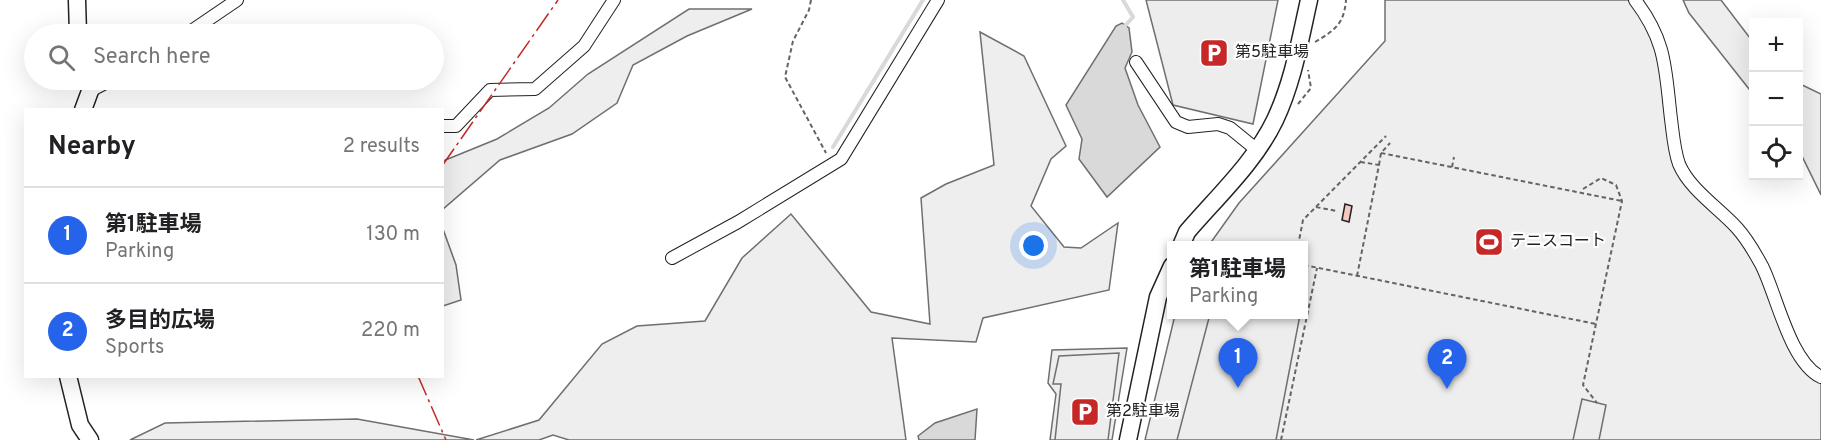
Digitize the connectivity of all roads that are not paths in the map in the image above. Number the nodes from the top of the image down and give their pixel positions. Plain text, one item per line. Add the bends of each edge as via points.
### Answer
1 (77, 0) edge
2 (237, 0) edge
3 (614, 0) edge
4 (938, 0) edge
5 (1309, 0) edge
6 (1635, 0) edge
7 (78, 24) edge
8 (202, 24) edge
9 (1136, 62) dead end
10 (88, 90) edge
11 (83, 108) edge
12 (444, 126) edge
13 (1257, 150) junction
14 (1183, 241) edge
15 (672, 258) dead end
16 (1167, 277) edge
17 (1821, 377) edge
18 (68, 378) edge
19 (90, 440) edge
20 (1128, 440) edge

1 - 7 street
2 - 8 street
3 - 12 street via 584,46 536,89 490,90 456,126
4 - 15 street via 861,129 833,166
5 - 13 street via 1293,75 1275,120
6 - 17 street via 1652,23 1664,54 1680,166 1748,243 1796,348 1806,366
9 - 13 street via 1176,122 1188,127 1218,124 1230,128
10 - 11 street
13 - 14 street
16 - 20 street via 1158,297
18 - 19 street via 80,425

